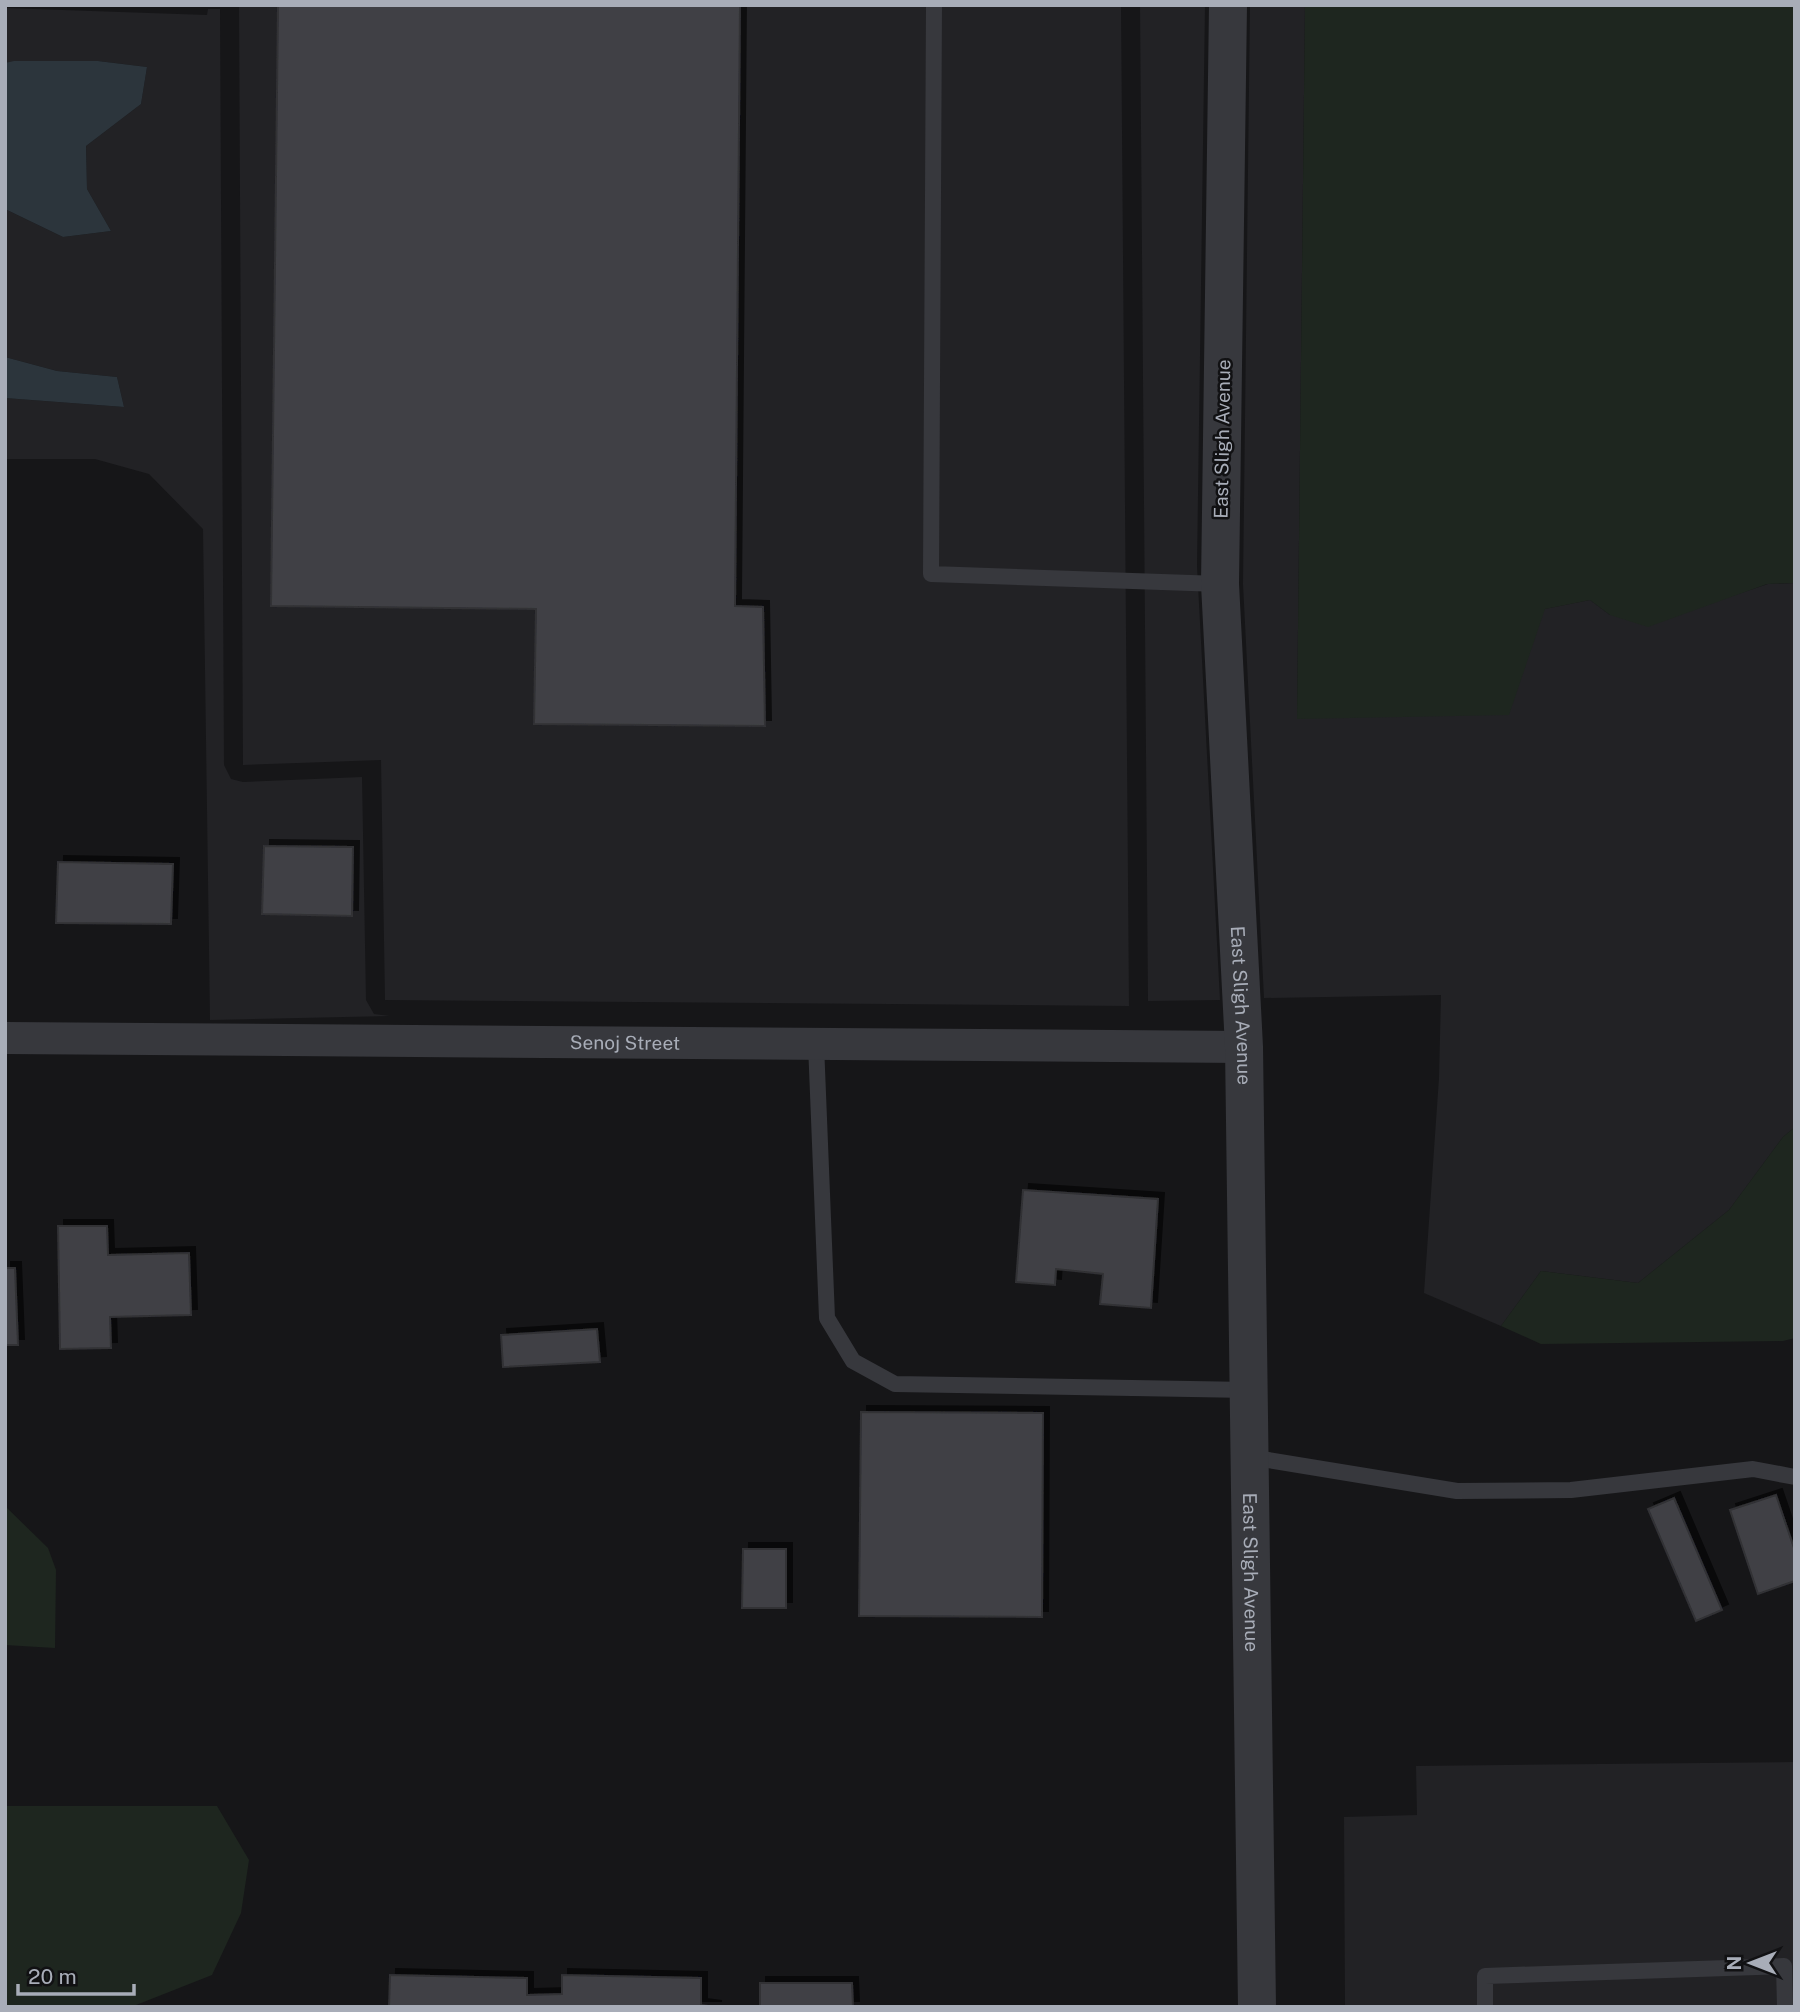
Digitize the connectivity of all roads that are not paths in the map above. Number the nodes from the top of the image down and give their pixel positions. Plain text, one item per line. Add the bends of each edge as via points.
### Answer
1 (934, 5) edge
2 (1228, 5) edge
3 (1220, 584) junction
4 (5, 1038) edge
5 (816, 1044) junction
6 (1244, 1047) junction
7 (1249, 1390) junction
8 (1250, 1457) junction
9 (1795, 1477) edge
10 (1257, 2007) edge
11 (1485, 2007) edge
12 (1785, 2007) edge

1 - 3 lane via 931,574
2 - 3 street, East Sligh Avenue
3 - 6 street, East Sligh Avenue
4 - 5 street, Senoj Street
5 - 6 street, Senoj Street
5 - 7 lane via 827,1318 853,1360 895,1384
6 - 7 street, East Sligh Avenue
7 - 8 street, East Sligh Avenue
8 - 9 lane via 1457,1491 1571,1490 1753,1469
8 - 10 street, East Sligh Avenue
11 - 12 lane via 1485,1976 1784,1966

